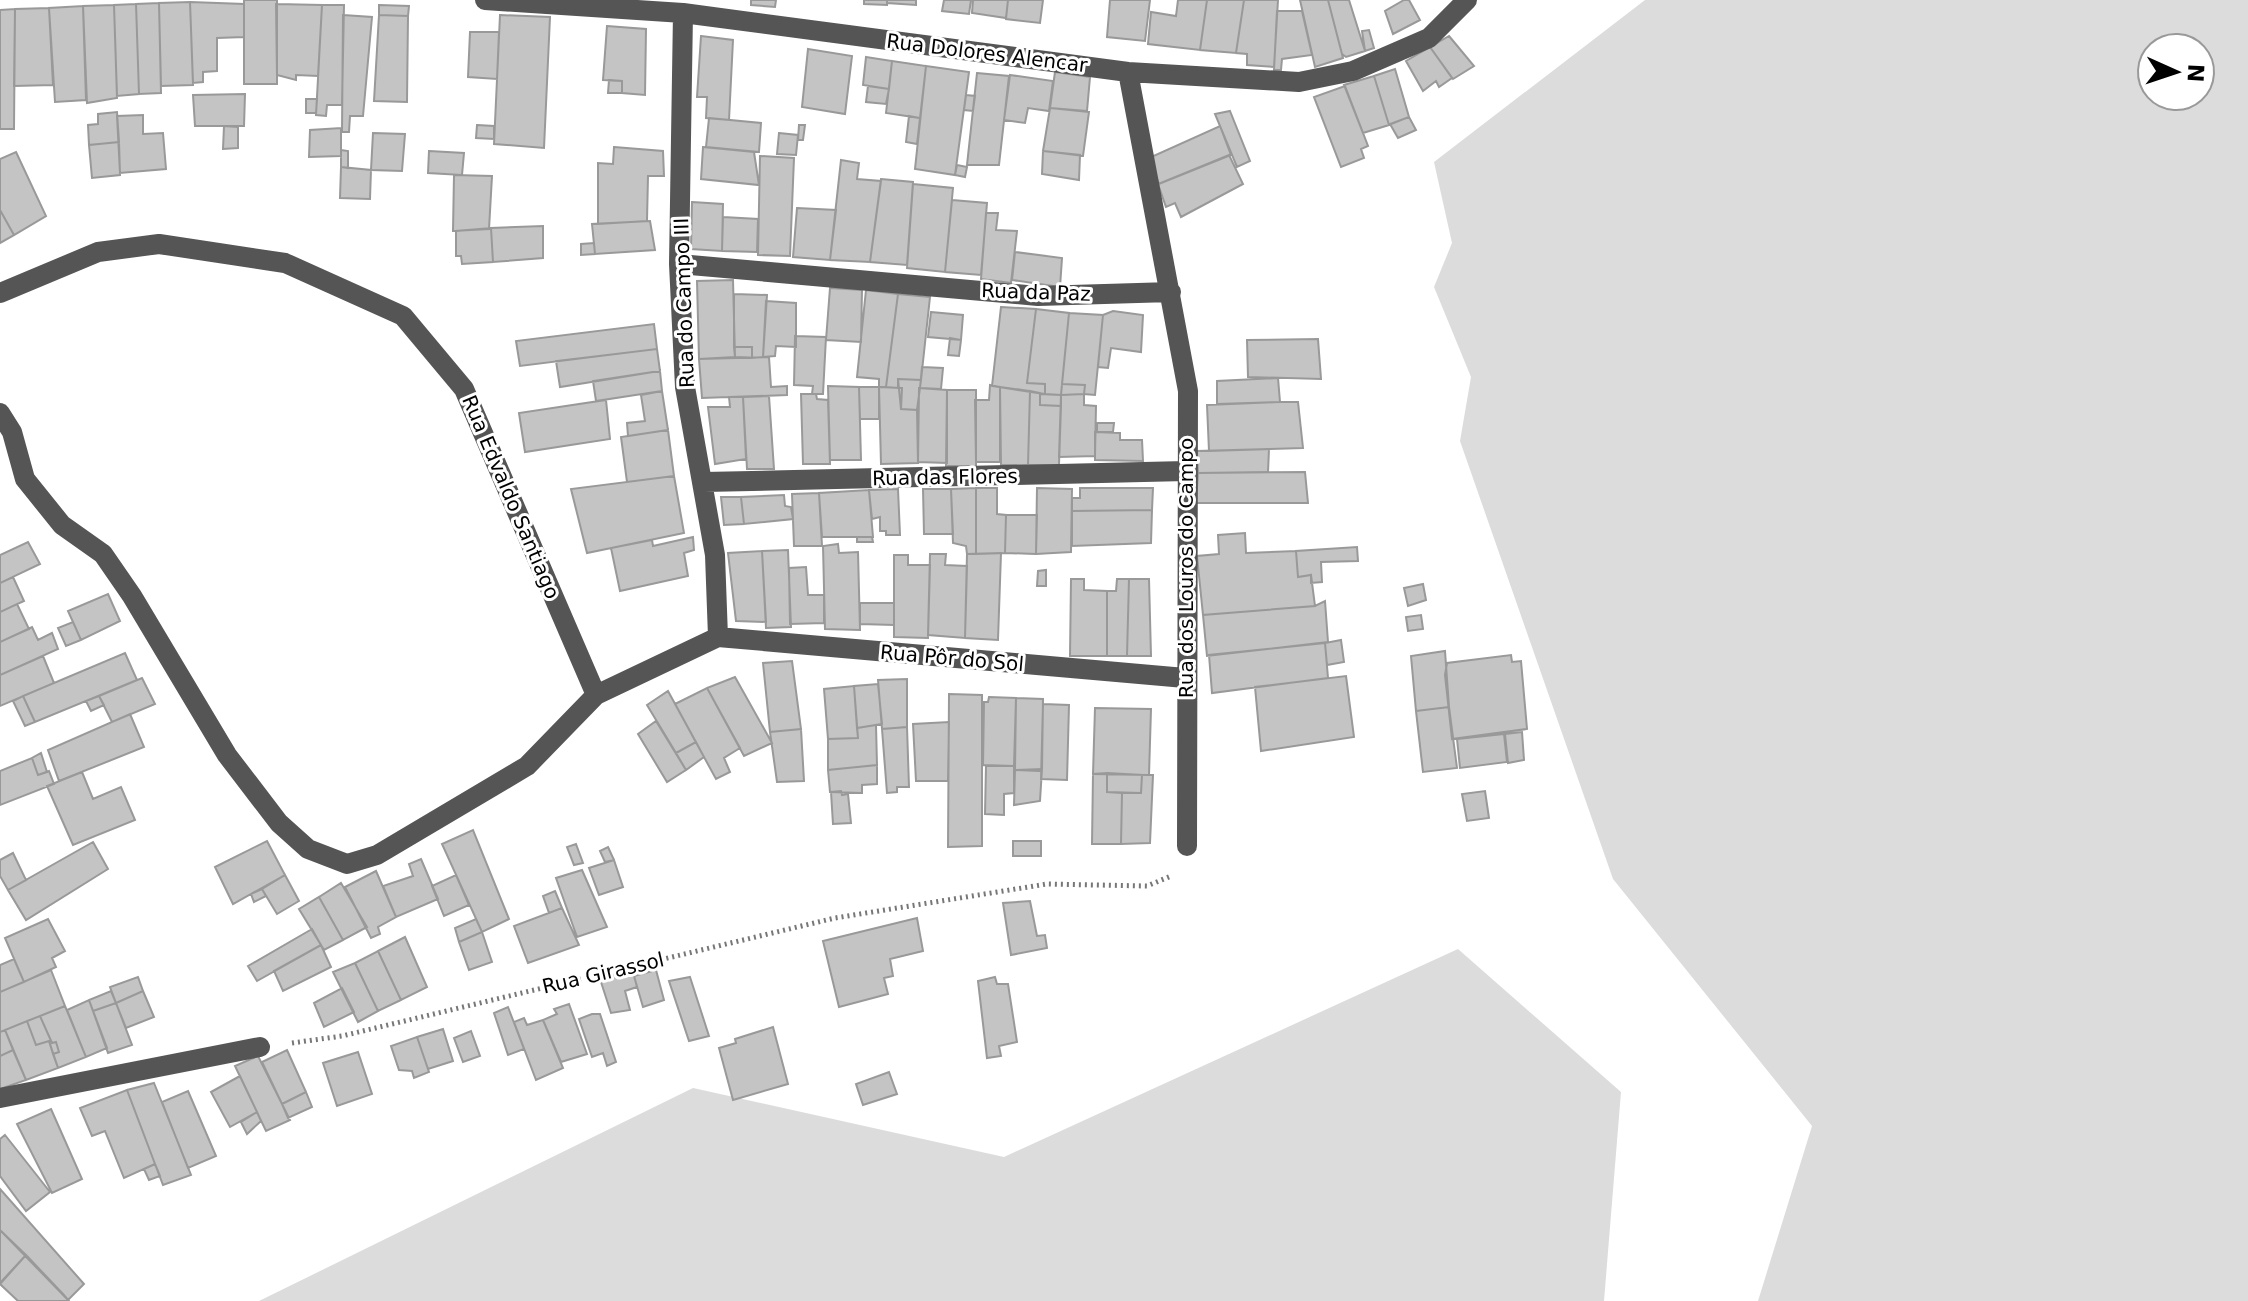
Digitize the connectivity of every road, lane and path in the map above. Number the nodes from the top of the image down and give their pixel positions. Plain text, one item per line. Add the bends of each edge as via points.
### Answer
1 (485, 0) edge
2 (1467, 0) edge
3 (683, 13) junction
4 (1128, 72) junction
5 (679, 264) junction
6 (1171, 292) junction
7 (0, 293) edge
8 (0, 413) edge
9 (1186, 471) junction
10 (704, 482) junction
11 (718, 637) junction
12 (1185, 678) junction
13 (596, 695) junction
14 (1187, 846) joint
15 (260, 1047) joint
16 (0, 1098) edge

1 - 3 street, Rua Dolores Alencar
2 - 4 street, Rua Dolores Alencar via 1429,38 1353,71 1299,82
3 - 4 street, Rua Dolores Alencar
3 - 5 street, Rua do Campo III
4 - 6 street
5 - 6 street, Rua da Paz via 1038,296
5 - 10 street, Rua do Campo III via 685,387
6 - 9 street, Rua dos Louros do Campo via 1188,391
7 - 13 street, Rua Edvaldo Santiago via 98,252 159,244 285,263 403,316 464,389
8 - 13 street via 12,432 25,479 62,525 103,554 227,755 279,823 308,849 347,864 377,855 527,766
9 - 10 street, Rua das Flores
9 - 12 street, Rua dos Louros do Campo
10 - 11 street, Rua do Campo III via 715,555
11 - 12 street, Rua Pôr do Sol
11 - 13 street
12 - 14 street, Rua dos Louros do Campo
14 - 15 path, Rua Girassol via 1188,858 1173,876 1147,886 1047,884 835,918 342,1036
15 - 16 street

